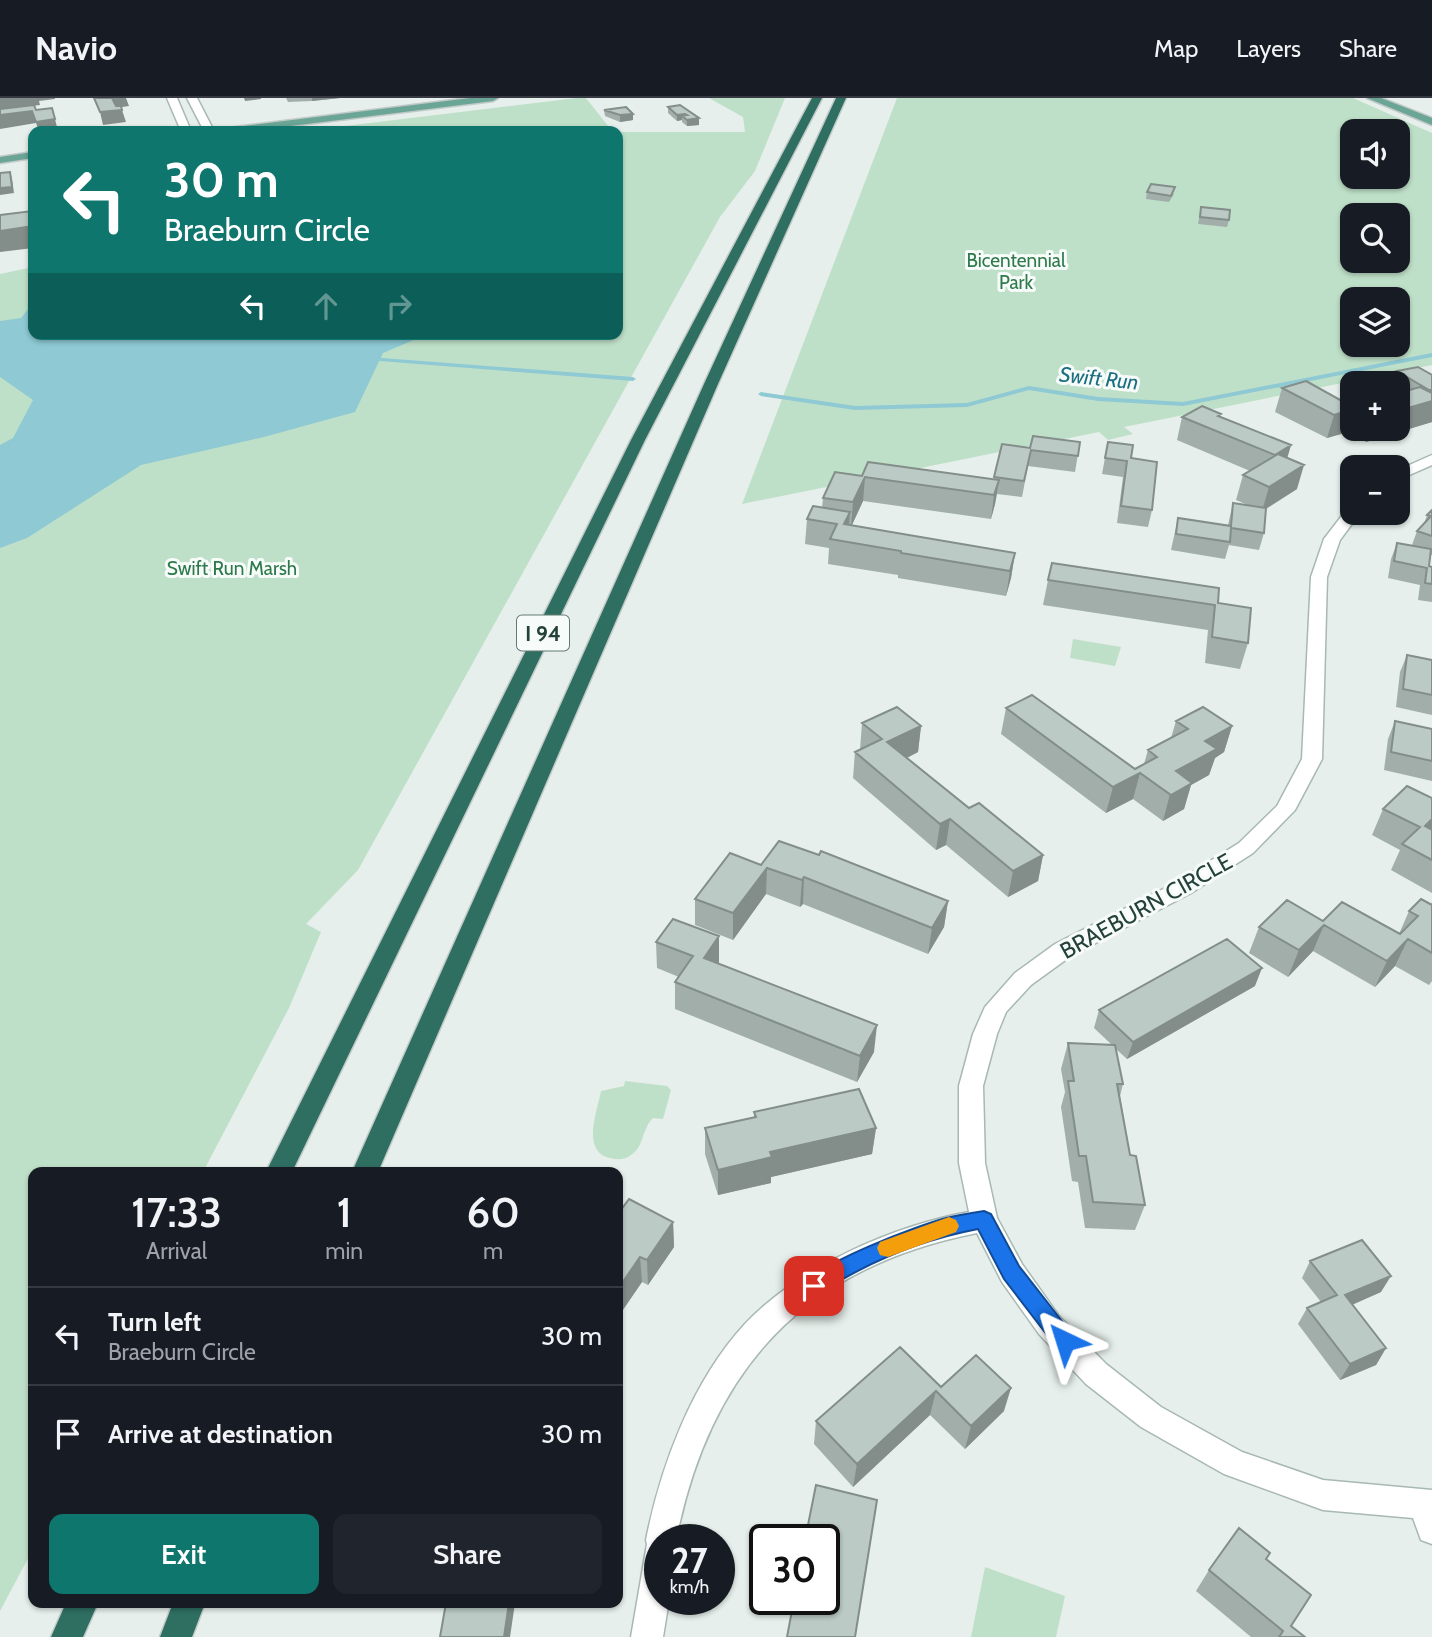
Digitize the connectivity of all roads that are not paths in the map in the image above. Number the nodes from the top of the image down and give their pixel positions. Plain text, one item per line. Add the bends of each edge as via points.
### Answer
1 (172, 98) edge
2 (192, 98) edge
3 (493, 98) edge
4 (817, 98) edge
5 (841, 98) edge
6 (1372, 98) edge
7 (1432, 122) edge
8 (184, 126) edge
9 (206, 126) edge
10 (268, 126) edge
11 (28, 156) edge
12 (0, 160) edge
13 (1432, 459) edge
14 (1410, 470) edge
15 (1343, 525) edge
16 (281, 1167) edge
17 (367, 1167) edge
18 (984, 1220) junction
19 (1429, 1513) edge
20 (666, 1524) edge
21 (80, 1608) edge
22 (187, 1608) edge
23 (650, 1615) edge
24 (66, 1637) edge
25 (176, 1637) edge
26 (647, 1637) edge

1 - 8 street
2 - 9 street
3 - 10 main road
4 - 16 highway, I 94 via 638,440
5 - 17 highway, I 94
6 - 7 main road
11 - 12 main road
13 - 14 street
15 - 18 street, BRAEBURN CIRCLE via 1332,539 1319,577 1312,759 1284,810 1246,848 1183,888 1063,950 1023,979 990,1020 971,1086 974,1179
18 - 19 street, BRAEBURN CIRCLE via 1012,1273 1049,1325 1096,1374 1151,1417 1235,1464 1323,1495
18 - 20 street via 946,1226 835,1272 772,1315 735,1358 686,1449
21 - 24 highway
22 - 25 highway
23 - 26 street

